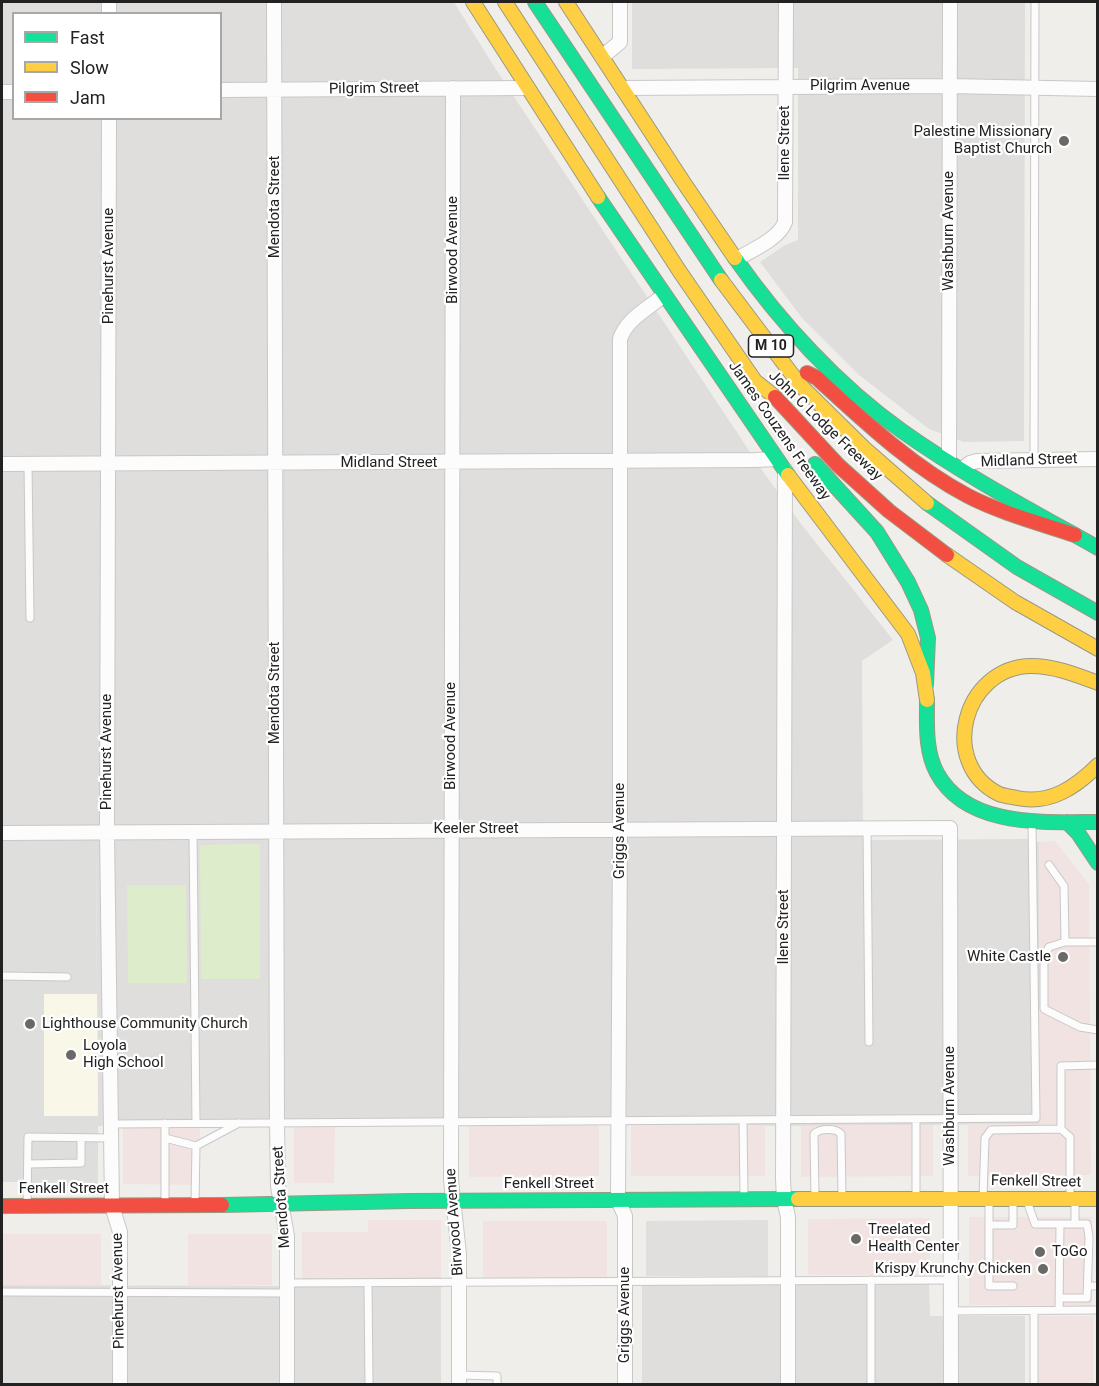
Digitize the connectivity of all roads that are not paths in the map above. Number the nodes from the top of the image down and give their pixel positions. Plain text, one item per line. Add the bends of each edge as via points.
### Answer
1 (274, 2) edge
2 (473, 2) edge
3 (505, 2) edge
4 (535, 2) edge
5 (566, 2) edge
6 (620, 2) edge
7 (786, 2) edge
8 (950, 2) edge
9 (1035, 2) edge
10 (602, 57) junction
11 (949, 86) junction
12 (786, 87) junction
13 (453, 88) junction
14 (526, 88) junction
15 (622, 88) junction
16 (1035, 88) junction
17 (1098, 89) edge
18 (222, 90) edge
19 (275, 90) junction
20 (109, 120) edge
21 (736, 259) junction
22 (664, 296) junction
23 (782, 360) junction
24 (755, 381) junction
25 (789, 433) dead end
26 (803, 451) dead end
27 (1098, 459) edge
28 (949, 460) junction
29 (1034, 460) junction
30 (619, 461) junction
31 (452, 462) junction
32 (2, 464) edge
33 (28, 464) junction
34 (108, 464) junction
35 (274, 464) junction
36 (781, 464) junction
37 (962, 469) junction
38 (1075, 535) junction
39 (1098, 548) edge
40 (1098, 613) edge
41 (30, 618) dead end
42 (1098, 650) edge
43 (1098, 683) edge
44 (926, 685) junction
45 (1098, 765) edge
46 (1032, 822) junction
47 (1065, 822) junction
48 (1098, 822) edge
49 (867, 828) junction
50 (950, 828) joint
51 (620, 829) junction
52 (784, 829) junction
53 (276, 830) junction
54 (451, 830) junction
55 (193, 831) junction
56 (107, 832) junction
57 (2, 833) edge
58 (1098, 863) edge
59 (1049, 865) dead end
60 (1065, 942) junction
61 (1098, 942) edge
62 (2, 976) edge
63 (67, 977) dead end
64 (1098, 1030) edge
65 (869, 1042) dead end
66 (1098, 1065) edge
67 (916, 1119) junction
68 (950, 1119) junction
69 (743, 1120) junction
70 (783, 1120) junction
71 (618, 1121) junction
72 (240, 1122) junction
73 (277, 1122) junction
74 (451, 1122) junction
75 (196, 1123) junction
76 (165, 1124) junction
77 (1061, 1129) junction
78 (111, 1131) junction
79 (81, 1138) junction
80 (165, 1138) junction
81 (196, 1146) junction
82 (28, 1164) junction
83 (815, 1198) junction
84 (842, 1198) junction
85 (916, 1198) junction
86 (951, 1198) junction
87 (986, 1198) junction
88 (744, 1199) junction
89 (784, 1199) junction
90 (1020, 1199) junction
91 (1073, 1199) junction
92 (1098, 1199) edge
93 (618, 1200) junction
94 (454, 1201) junction
95 (195, 1205) junction
96 (283, 1205) junction
97 (2, 1206) edge
98 (27, 1206) junction
99 (112, 1206) junction
100 (165, 1206) junction
101 (1060, 1224) junction
102 (1075, 1224) junction
103 (989, 1225) junction
104 (1089, 1237) junction
105 (1098, 1237) edge
106 (625, 1280) junction
107 (788, 1280) junction
108 (871, 1280) junction
109 (951, 1280) junction
110 (459, 1282) junction
111 (369, 1283) junction
112 (1013, 1286) dead end
113 (1088, 1286) junction
114 (1098, 1286) edge
115 (287, 1288) junction
116 (120, 1291) junction
117 (2, 1292) edge
118 (1059, 1298) junction
119 (1059, 1310) junction
120 (1098, 1310) edge
121 (951, 1311) junction
122 (1034, 1311) junction
123 (459, 1380) edge
124 (120, 1384) edge
125 (287, 1384) edge
126 (369, 1384) edge
127 (497, 1384) edge
128 (625, 1384) edge
129 (788, 1384) edge
130 (871, 1384) edge
131 (951, 1384) edge
132 (1034, 1384) edge

1 - 19 street, Mendota Street
2 - 14 main road, James Couzens Freeway
3 - 24 main road, John C Lodge Freeway / M 10
4 - 23 main road, John C Lodge Freeway / M 10 via 659,191
5 - 10 main road
6 - 10 street via 620,42
7 - 12 street, Ilene Street
8 - 11 street, Washburn Avenue
9 - 16 lane
10 - 15 main road
11 - 12 street, Pilgrim Avenue
11 - 16 street, Pilgrim Avenue
11 - 28 street, Washburn Avenue
12 - 15 street, Pilgrim Avenue
12 - 21 street, Ilene Street via 785,222 777,233
13 - 14 street, Pilgrim Street
13 - 19 street, Pilgrim Street
13 - 31 street, Birwood Avenue
14 - 22 main road, James Couzens Freeway
15 - 21 main road
16 - 17 street, Pilgrim Avenue
16 - 29 lane
18 - 19 street, Pilgrim Street
19 - 35 street, Mendota Street
20 - 34 street, Pinehurst Avenue
21 - 28 main road via 825,365 902,431
22 - 30 street, Griggs Avenue via 629,322 620,339
22 - 36 main road, James Couzens Freeway
23 - 38 main road via 817,378 907,458 965,494
23 - 40 main road, John C Lodge Freeway / M 10 via 801,385 864,448 933,508 1017,567
24 - 25 main road
24 - 42 main road, John C Lodge Freeway / M 10 via 779,401 838,465 933,546 1007,597
26 - 44 main road via 877,532 908,582 928,638
27 - 29 street, Midland Street
28 - 37 main road
29 - 37 street, Midland Street via 977,461
30 - 31 street, Midland Street
30 - 36 street, Midland Street
30 - 51 street, Griggs Avenue
31 - 35 street, Midland Street
31 - 54 street, Birwood Avenue
32 - 33 street, Midland Street
33 - 34 street, Midland Street
33 - 41 lane
34 - 35 street, Midland Street
34 - 56 street, Pinehurst Avenue
35 - 53 street, Mendota Street
36 - 44 main road, James Couzens Freeway via 908,634
36 - 52 street, Ilene Street
37 - 38 main road
38 - 39 main road
43 - 45 main road via 1045,668 1011,669 997,675 974,698 963,734 965,753 980,778 990,789 1020,800 1050,799 1064,793
44 - 46 main road, James Couzens Freeway via 928,743 934,767 946,786 981,812
46 - 47 main road, James Couzens Freeway
46 - 68 lane via 1036,1118
47 - 48 main road, James Couzens Freeway
47 - 58 main road via 1078,833
49 - 50 street, Keeler Street
49 - 52 street, Keeler Street
49 - 65 lane
50 - 68 street, Washburn Avenue
51 - 52 street, Keeler Street
51 - 54 street, Keeler Street
51 - 71 street, Griggs Avenue
52 - 70 street, Ilene Street
53 - 54 street, Keeler Street
53 - 55 street, Keeler Street
53 - 73 street, Mendota Street
54 - 74 street, Birwood Avenue
55 - 56 street, Keeler Street
55 - 75 lane
56 - 57 street, Keeler Street
56 - 78 street, Pinehurst Avenue
59 - 60 lane via 1064,886
60 - 61 lane
60 - 64 lane via 1049,947 1044,956 1044,1009 1080,1027
62 - 63 lane
66 - 77 lane via 1061,1066
67 - 68 lane
67 - 70 lane
67 - 85 lane
68 - 86 street, Washburn Avenue
69 - 70 lane
69 - 71 lane
69 - 88 lane
70 - 89 street, Ilene Street
71 - 74 lane
71 - 93 street, Griggs Avenue
72 - 73 lane
72 - 75 lane
72 - 81 lane
73 - 74 lane
73 - 96 street, Mendota Street via 278,1186
74 - 94 street, Birwood Avenue
75 - 76 lane
76 - 78 lane
76 - 80 lane
77 - 87 lane via 992,1131 984,1138
77 - 91 lane via 1070,1137
78 - 79 lane
78 - 99 street, Pinehurst Avenue
79 - 82 lane via 81,1163
79 - 82 lane via 28,1137
80 - 81 lane
80 - 100 lane
81 - 95 lane
82 - 98 lane
83 - 84 main road, Fenkell Street
83 - 84 lane via 814,1134 837,1130 842,1134
83 - 89 main road, Fenkell Street
84 - 85 main road, Fenkell Street
85 - 86 main road, Fenkell Street
86 - 87 main road, Fenkell Street
86 - 109 street, Washburn Avenue
87 - 90 main road, Fenkell Street
87 - 103 lane
88 - 89 main road, Fenkell Street
88 - 93 main road, Fenkell Street
89 - 107 street, Ilene Street via 788,1217
90 - 91 main road, Fenkell Street
90 - 101 lane via 1035,1224
90 - 103 lane via 1013,1225
91 - 92 main road, Fenkell Street
91 - 102 lane
93 - 94 main road, Fenkell Street
93 - 106 street, Griggs Avenue via 625,1216
94 - 96 main road, Fenkell Street
94 - 110 street, Birwood Avenue
95 - 96 main road, Fenkell Street
95 - 100 main road, Fenkell Street
96 - 115 street, Mendota Street
97 - 98 main road, Fenkell Street
98 - 99 main road, Fenkell Street
99 - 100 main road, Fenkell Street
99 - 116 street, Pinehurst Avenue via 120,1232
101 - 102 lane
101 - 118 lane
102 - 104 lane via 1087,1224
103 - 112 lane via 989,1286
104 - 105 lane
104 - 113 lane
106 - 107 lane
106 - 110 lane
106 - 128 street, Griggs Avenue
107 - 108 lane
107 - 129 street, Ilene Street
108 - 109 lane
108 - 130 lane
109 - 121 street, Washburn Avenue
110 - 111 lane
110 - 123 street, Birwood Avenue
111 - 115 lane
111 - 126 lane
113 - 114 lane
113 - 118 lane via 1088,1298
115 - 116 lane
115 - 125 street, Mendota Street
116 - 117 lane
116 - 124 street, Pinehurst Avenue
118 - 119 lane
119 - 120 lane
119 - 122 lane
121 - 122 lane
121 - 131 street, Washburn Avenue
122 - 132 lane
123 - 127 lane via 497,1376

